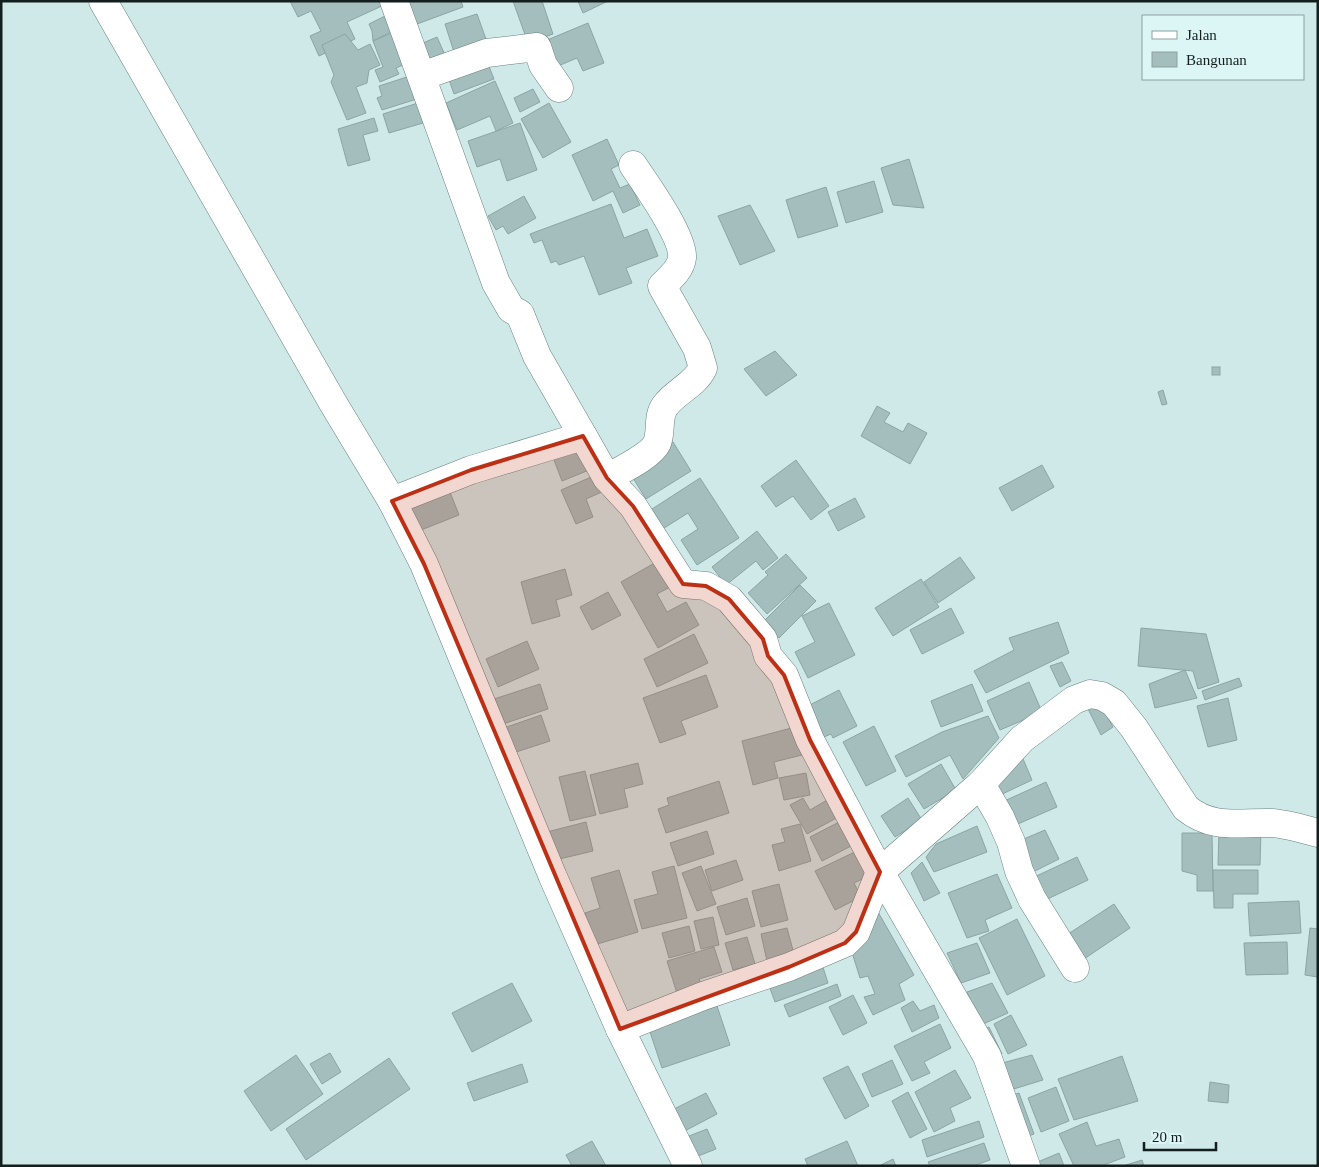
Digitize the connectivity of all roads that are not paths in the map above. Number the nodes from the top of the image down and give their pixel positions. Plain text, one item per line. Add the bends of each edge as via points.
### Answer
1 (103, 1) edge
2 (394, 1) edge
3 (422, 76) junction
4 (559, 88) dead end
5 (633, 165) dead end
6 (583, 436) junction
7 (607, 478) junction
8 (392, 501) junction
9 (981, 784) junction
10 (1318, 833) edge
11 (880, 872) junction
12 (1075, 968) dead end
13 (620, 1029) junction
14 (688, 1166) edge
15 (1026, 1166) edge

1 - 8 street
2 - 3 street
3 - 4 street via 488,53 538,47 543,65
3 - 6 street via 496,283 511,309 520,314 538,356
5 - 7 street via 668,217 682,255 679,268 662,286 696,348 703,368 698,378 666,405 659,419 657,443 645,455
6 - 7 street
6 - 8 street via 471,470
7 - 11 street via 633,506 683,584 706,586 730,599 763,639 768,656 784,675 810,740
8 - 13 street via 424,564 553,877
9 - 10 street via 1022,739 1074,700 1090,694 1114,703 1186,808 1198,818 1217,823 1273,824
9 - 11 street
9 - 12 street via 1000,818 1032,899
11 - 13 street via 856,932 845,943
11 - 15 street via 986,1056
13 - 14 street

